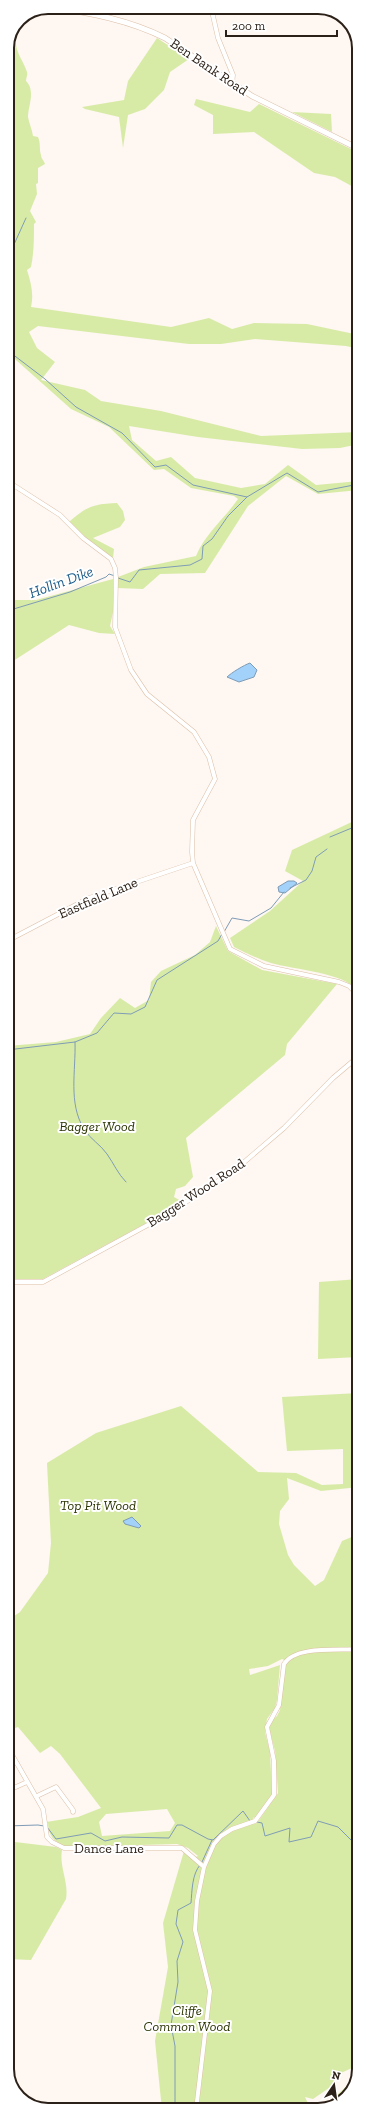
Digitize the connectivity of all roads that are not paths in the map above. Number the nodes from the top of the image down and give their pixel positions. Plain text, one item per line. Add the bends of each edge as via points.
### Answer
1 (90, 14) edge
2 (213, 14) edge
3 (232, 85) junction
4 (352, 146) edge
5 (14, 485) edge
6 (193, 863) junction
7 (14, 937) edge
8 (352, 989) edge
9 (352, 1062) edge
10 (14, 1282) edge
11 (352, 1650) edge
12 (14, 1759) edge
13 (27, 1782) junction
14 (14, 1788) edge
15 (37, 1796) junction
16 (73, 1812) dead end
17 (203, 1866) junction
18 (197, 2103) edge

1 - 3 main road, Ben Bank Road via 150,31 165,38
2 - 3 street via 218,38 233,75
3 - 4 main road, Ben Bank Road
5 - 6 street via 47,505 83,538 111,559 116,576 115,627 131,670 147,694 194,732 209,758 215,779 193,820
6 - 7 street, Eastfield Lane via 89,898
6 - 8 street via 230,949 264,966 339,982
9 - 10 street, Bagger Wood Road via 284,1128 235,1170 166,1215 43,1282
11 - 17 street via 304,1653 287,1659 284,1664 279,1705 267,1727 274,1761 274,1795 255,1821 221,1836
12 - 13 street, Dance Lane
13 - 14 street
13 - 15 street, Dance Lane
15 - 16 street via 56,1787
15 - 17 street, Dance Lane via 43,1809 47,1837 64,1848 178,1847 185,1849
17 - 18 street via 195,1930 210,1991

